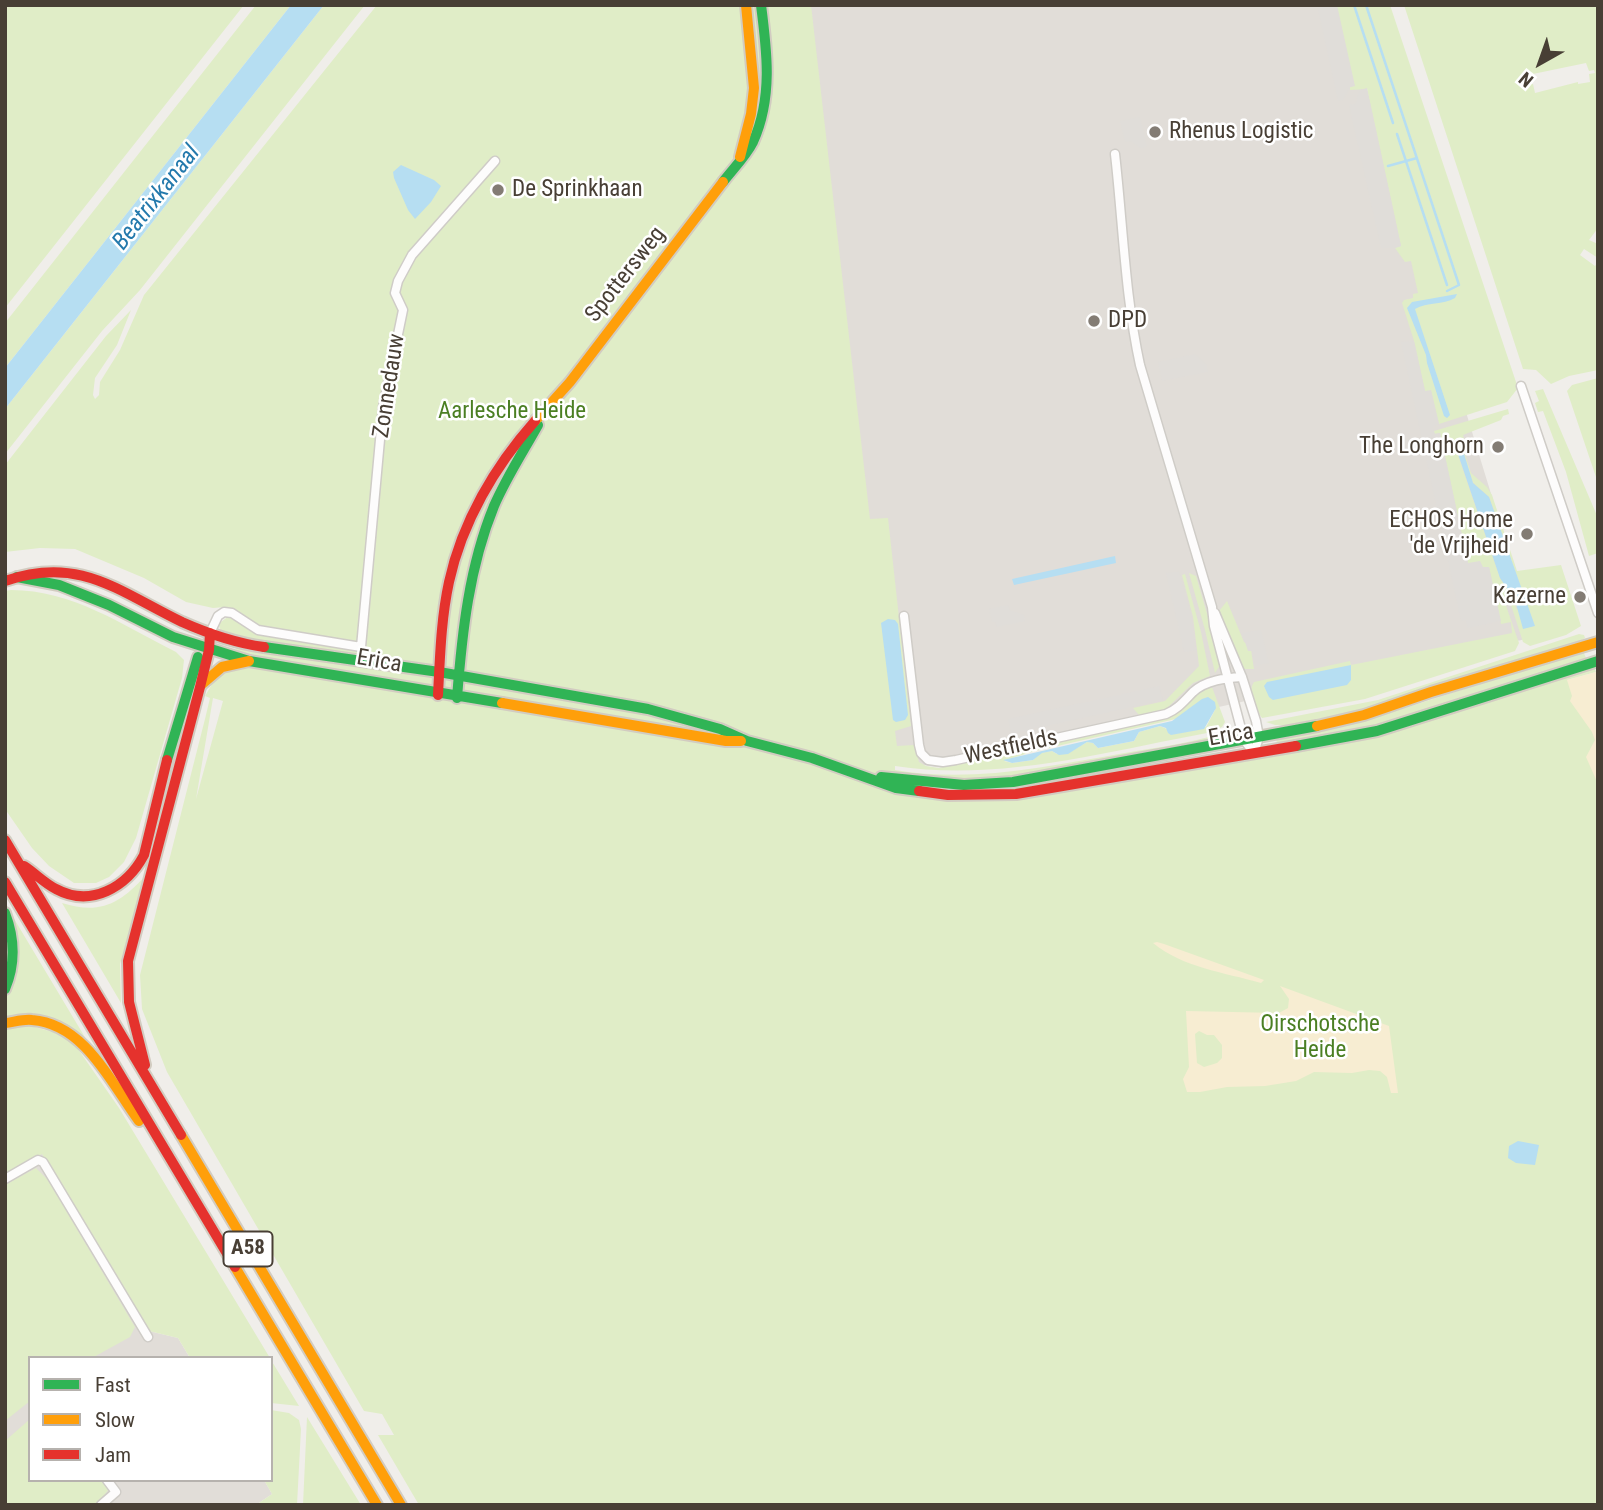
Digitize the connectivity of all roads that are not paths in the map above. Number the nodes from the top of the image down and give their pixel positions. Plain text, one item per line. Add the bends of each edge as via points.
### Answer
1 (746, 5) edge
2 (761, 5) edge
3 (1115, 154) dead end
4 (739, 160) junction
5 (495, 161) dead end
6 (1521, 386) dead end
7 (544, 413) junction
8 (17, 577) junction
9 (5, 580) edge
10 (1212, 607) junction
11 (1598, 613) edge
12 (904, 616) dead end
13 (209, 633) junction
14 (1598, 642) edge
15 (361, 647) joint
16 (205, 649) junction
17 (1598, 660) edge
18 (249, 661) junction
19 (439, 672) junction
20 (459, 676) junction
21 (1242, 677) junction
22 (1229, 678) junction
23 (200, 687) junction
24 (438, 695) junction
25 (457, 698) junction
26 (1259, 737) junction
27 (1244, 740) junction
28 (747, 741) junction
29 (1254, 753) junction
30 (865, 775) junction
31 (5, 840) edge
32 (18, 861) junction
33 (5, 882) edge
34 (5, 913) edge
35 (5, 989) edge
36 (5, 1023) edge
37 (151, 1086) junction
38 (174, 1166) junction
39 (5, 1179) edge
40 (148, 1337) dead end
41 (108, 1482) edge
42 (101, 1505) edge
43 (377, 1505) edge
44 (401, 1505) edge

1 - 4 main road, Spottersweg via 754,88
2 - 4 main road, Spottersweg via 768,93 757,133
3 - 10 street via 1133,336
4 - 7 main road, Spottersweg
5 - 15 street, Zonnedauw via 412,255 398,281 396,293 403,310 383,407
6 - 11 street
7 - 19 main road, Spottersweg via 499,466 467,525 449,581
7 - 20 main road, Spottersweg via 494,507 482,541
8 - 9 main road, Erica
8 - 13 main road, Erica via 46,571 85,575
8 - 16 main road, Erica via 59,585
10 - 21 street
10 - 22 street
12 - 22 street, Westfields via 919,745 928,760 956,760 1166,714 1202,685
13 - 15 street, Erica via 218,616 232,612 258,630
13 - 16 main road
13 - 19 main road, Erica via 282,652
14 - 26 main road, Erica via 1364,715
16 - 18 main road, Erica
16 - 23 main road, A58
16 - 32 main road, A58 via 165,770 144,854 135,870 111,890 76,896 54,888
17 - 29 main road, Erica via 1377,731
18 - 23 main road via 221,666
18 - 24 main road, Erica
19 - 20 main road, Erica
19 - 24 main road, Spottersweg
20 - 25 main road, Spottersweg
20 - 28 main road, Erica via 648,709
21 - 22 street, Westfields
21 - 26 street
22 - 27 street
23 - 37 main road, A58 via 128,961 128,1010
24 - 25 main road, Erica
25 - 28 main road, Erica
26 - 27 main road, Erica
26 - 29 street
27 - 29 street
27 - 30 main road, Erica via 984,785
28 - 30 main road, Erica
29 - 30 main road, Erica via 1016,794 920,792
31 - 32 main road, A58
32 - 37 main road, A58
33 - 38 main road, A58
34 - 35 main road via 15,953
36 - 38 main road, A58 via 33,1019 74,1035 94,1055
37 - 44 main road, A58
38 - 43 main road, A58
39 - 40 street via 38,1160 43,1162
41 - 42 street via 116,1492

